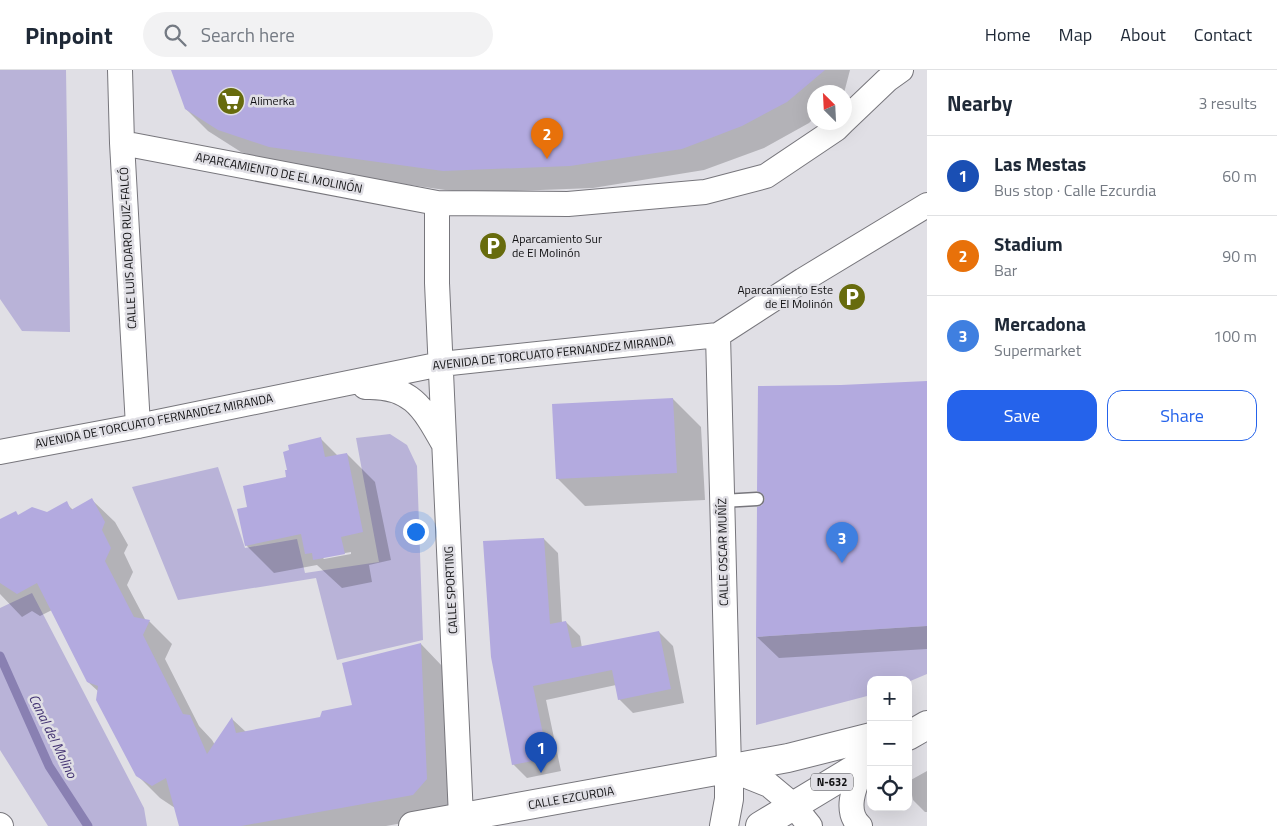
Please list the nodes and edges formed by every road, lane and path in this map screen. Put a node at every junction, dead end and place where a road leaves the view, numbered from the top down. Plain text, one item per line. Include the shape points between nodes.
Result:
1 (120, 70) edge
2 (902, 70) edge
3 (852, 114) edge
4 (833, 130) edge
5 (122, 144) junction
6 (437, 203) junction
7 (927, 205) edge
8 (718, 335) junction
9 (441, 364) junction
10 (319, 388) junction
11 (138, 426) junction
12 (444, 444) junction
13 (0, 452) edge
14 (757, 500) dead end
15 (722, 502) junction
16 (927, 724) edge
17 (912, 726) edge
18 (912, 733) edge
19 (867, 738) edge
20 (867, 762) edge
21 (867, 763) edge
22 (729, 769) junction
23 (793, 805) junction
24 (461, 817) junction
25 (413, 826) edge
26 (724, 826) edge
27 (760, 826) edge
28 (810, 826) edge
29 (860, 826) edge

1 - 5 street, CALLE LUIS ADARO RUIZ-FALCÓ
2 - 3 street, APARCAMIENTO DE EL MOLINÓN
4 - 6 street, APARCAMIENTO DE EL MOLINÓN via 766,176 705,192 568,204
5 - 6 street, APARCAMIENTO DE EL MOLINÓN
5 - 11 street, CALLE LUIS ADARO RUIZ-FALCÓ
6 - 9 street
7 - 8 street, AVENIDA DE TORCUATO FERNANDEZ MIRANDA
8 - 9 street, AVENIDA DE TORCUATO FERNANDEZ MIRANDA
8 - 15 street, CALLE OSCAR MUÑÍZ
9 - 10 street, AVENIDA DE TORCUATO FERNANDEZ MIRANDA
9 - 12 street, CALLE SPORTING
10 - 11 street, AVENIDA DE TORCUATO FERNANDEZ MIRANDA
10 - 12 street via 382,386 403,392 418,404
11 - 13 street, AVENIDA DE TORCUATO FERNANDEZ MIRANDA
12 - 24 street, CALLE SPORTING
14 - 15 lane
15 - 22 street, CALLE OSCAR MUÑÍZ
16 - 17 main road
16 - 18 main road
19 - 22 main road, CALLE EZCURDIA
20 - 23 main road, N-632
21 - 29 street via 850,799 855,822
22 - 23 street via 769,785
22 - 24 main road, CALLE EZCURDIA
22 - 26 main road
23 - 27 main road, N-632
23 - 28 street
24 - 25 main road, CALLE EZCURDIA

